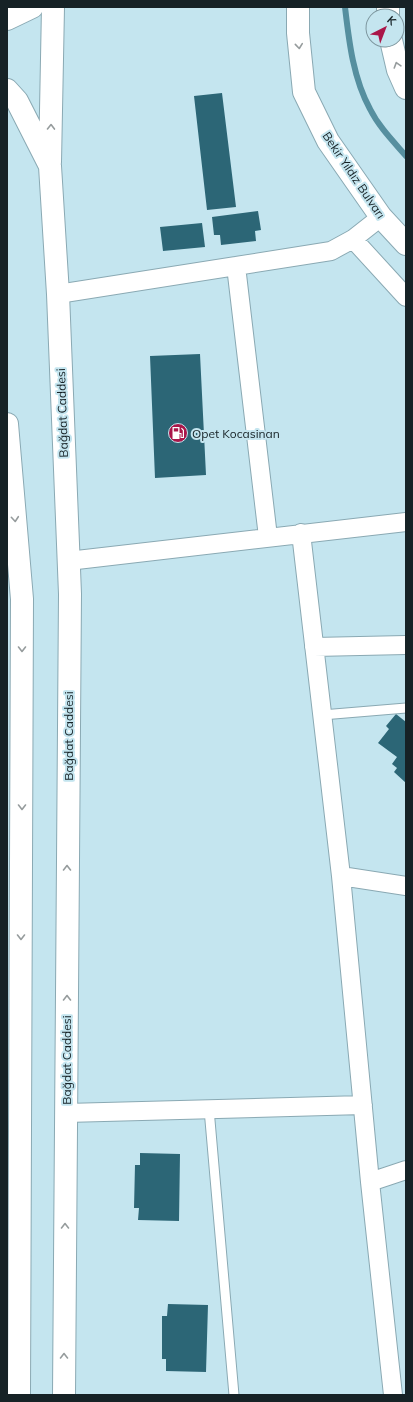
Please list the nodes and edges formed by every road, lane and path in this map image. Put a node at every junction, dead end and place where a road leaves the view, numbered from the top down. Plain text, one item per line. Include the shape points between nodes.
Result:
1 (32, 7) edge
2 (53, 7) edge
3 (298, 7) edge
4 (7, 19) edge
5 (393, 48) edge
6 (406, 88) edge
7 (7, 90) edge
8 (50, 166) junction
9 (381, 217) junction
10 (353, 239) junction
11 (406, 244) edge
12 (236, 266) junction
13 (58, 294) junction
14 (406, 297) edge
15 (7, 424) edge
16 (406, 522) edge
17 (301, 533) junction
18 (268, 537) junction
19 (68, 561) junction
20 (406, 645) edge
21 (314, 647) junction
22 (406, 708) edge
23 (322, 714) junction
24 (14, 776) edge
25 (341, 876) junction
26 (406, 886) edge
27 (363, 1105) junction
28 (209, 1109) junction
29 (66, 1113) junction
30 (406, 1170) edge
31 (370, 1182) junction
32 (18, 1395) edge
33 (64, 1395) edge
34 (234, 1395) edge
35 (393, 1395) edge

1 - 4 main road
8 -> 2 main road
3 -> 9 main road, Bekir Yıldız Bulvarı via 304,92 328,141
6 -> 5 main road
7 - 8 main road, Bağdat Caddesi via 17,101
8 - 13 main road, Bağdat Caddesi
9 - 10 street
9 - 11 main road, Bekir Yıldız Bulvarı
10 - 12 street via 332,251
10 - 14 street
12 - 13 street
12 - 18 street
13 - 19 main road, Bağdat Caddesi
15 -> 24 main road via 22,599
16 - 17 street
17 - 18 street
17 - 21 street
18 - 19 street
29 -> 19 main road, Bağdat Caddesi via 70,594
20 - 21 street
21 - 23 street
22 - 23 lane
23 - 25 street
24 -> 32 main road
25 - 26 street
25 - 27 street
27 - 28 street
27 - 31 street
28 - 29 street
28 - 34 lane
33 -> 29 main road, Bağdat Caddesi
30 - 31 street
31 - 35 street

